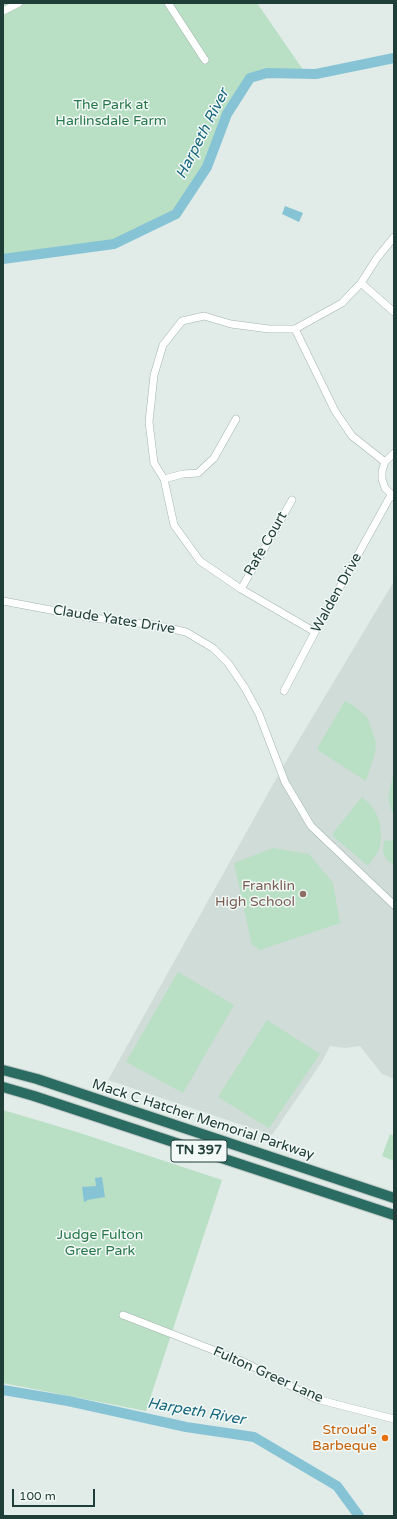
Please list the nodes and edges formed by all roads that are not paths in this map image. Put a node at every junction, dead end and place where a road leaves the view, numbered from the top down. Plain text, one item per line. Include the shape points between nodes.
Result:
1 (19, 3) edge
2 (168, 3) edge
3 (3, 11) edge
4 (205, 60) dead end
5 (394, 237) edge
6 (361, 284) junction
7 (394, 312) edge
8 (295, 330) junction
9 (236, 419) dead end
10 (394, 453) edge
11 (385, 462) junction
12 (164, 479) junction
13 (392, 496) edge
14 (292, 500) dead end
15 (241, 589) junction
16 (3, 601) edge
17 (315, 632) junction
18 (284, 691) dead end
19 (394, 905) edge
20 (3, 1070) edge
21 (3, 1087) edge
22 (394, 1198) edge
23 (394, 1215) edge
24 (123, 1315) dead end
25 (394, 1419) edge

1 - 3 street
2 - 4 street
5 - 6 street
6 - 7 street
6 - 8 street via 342,303
8 - 11 street via 335,411 352,436
8 - 12 street via 231,324 204,316 182,321 163,345 151,395 149,422 154,463
9 - 12 street via 214,458 198,473
10 - 11 street
11 - 13 street, Walden Drive via 382,479
12 - 15 street via 174,525 200,561
13 - 17 street, Walden Drive
14 - 15 street, Rafe Court
15 - 17 street
16 - 19 street, Claude Yates Drive via 93,618 155,625 186,632 213,648 228,663 245,688 259,714 285,782 310,826
17 - 18 street, Walden Drive
20 - 22 highway, Mack C Hatcher Memorial Parkway / TN 397
21 - 23 highway, TN 397
24 - 25 street, Fulton Greer Lane via 248,1363 316,1399

